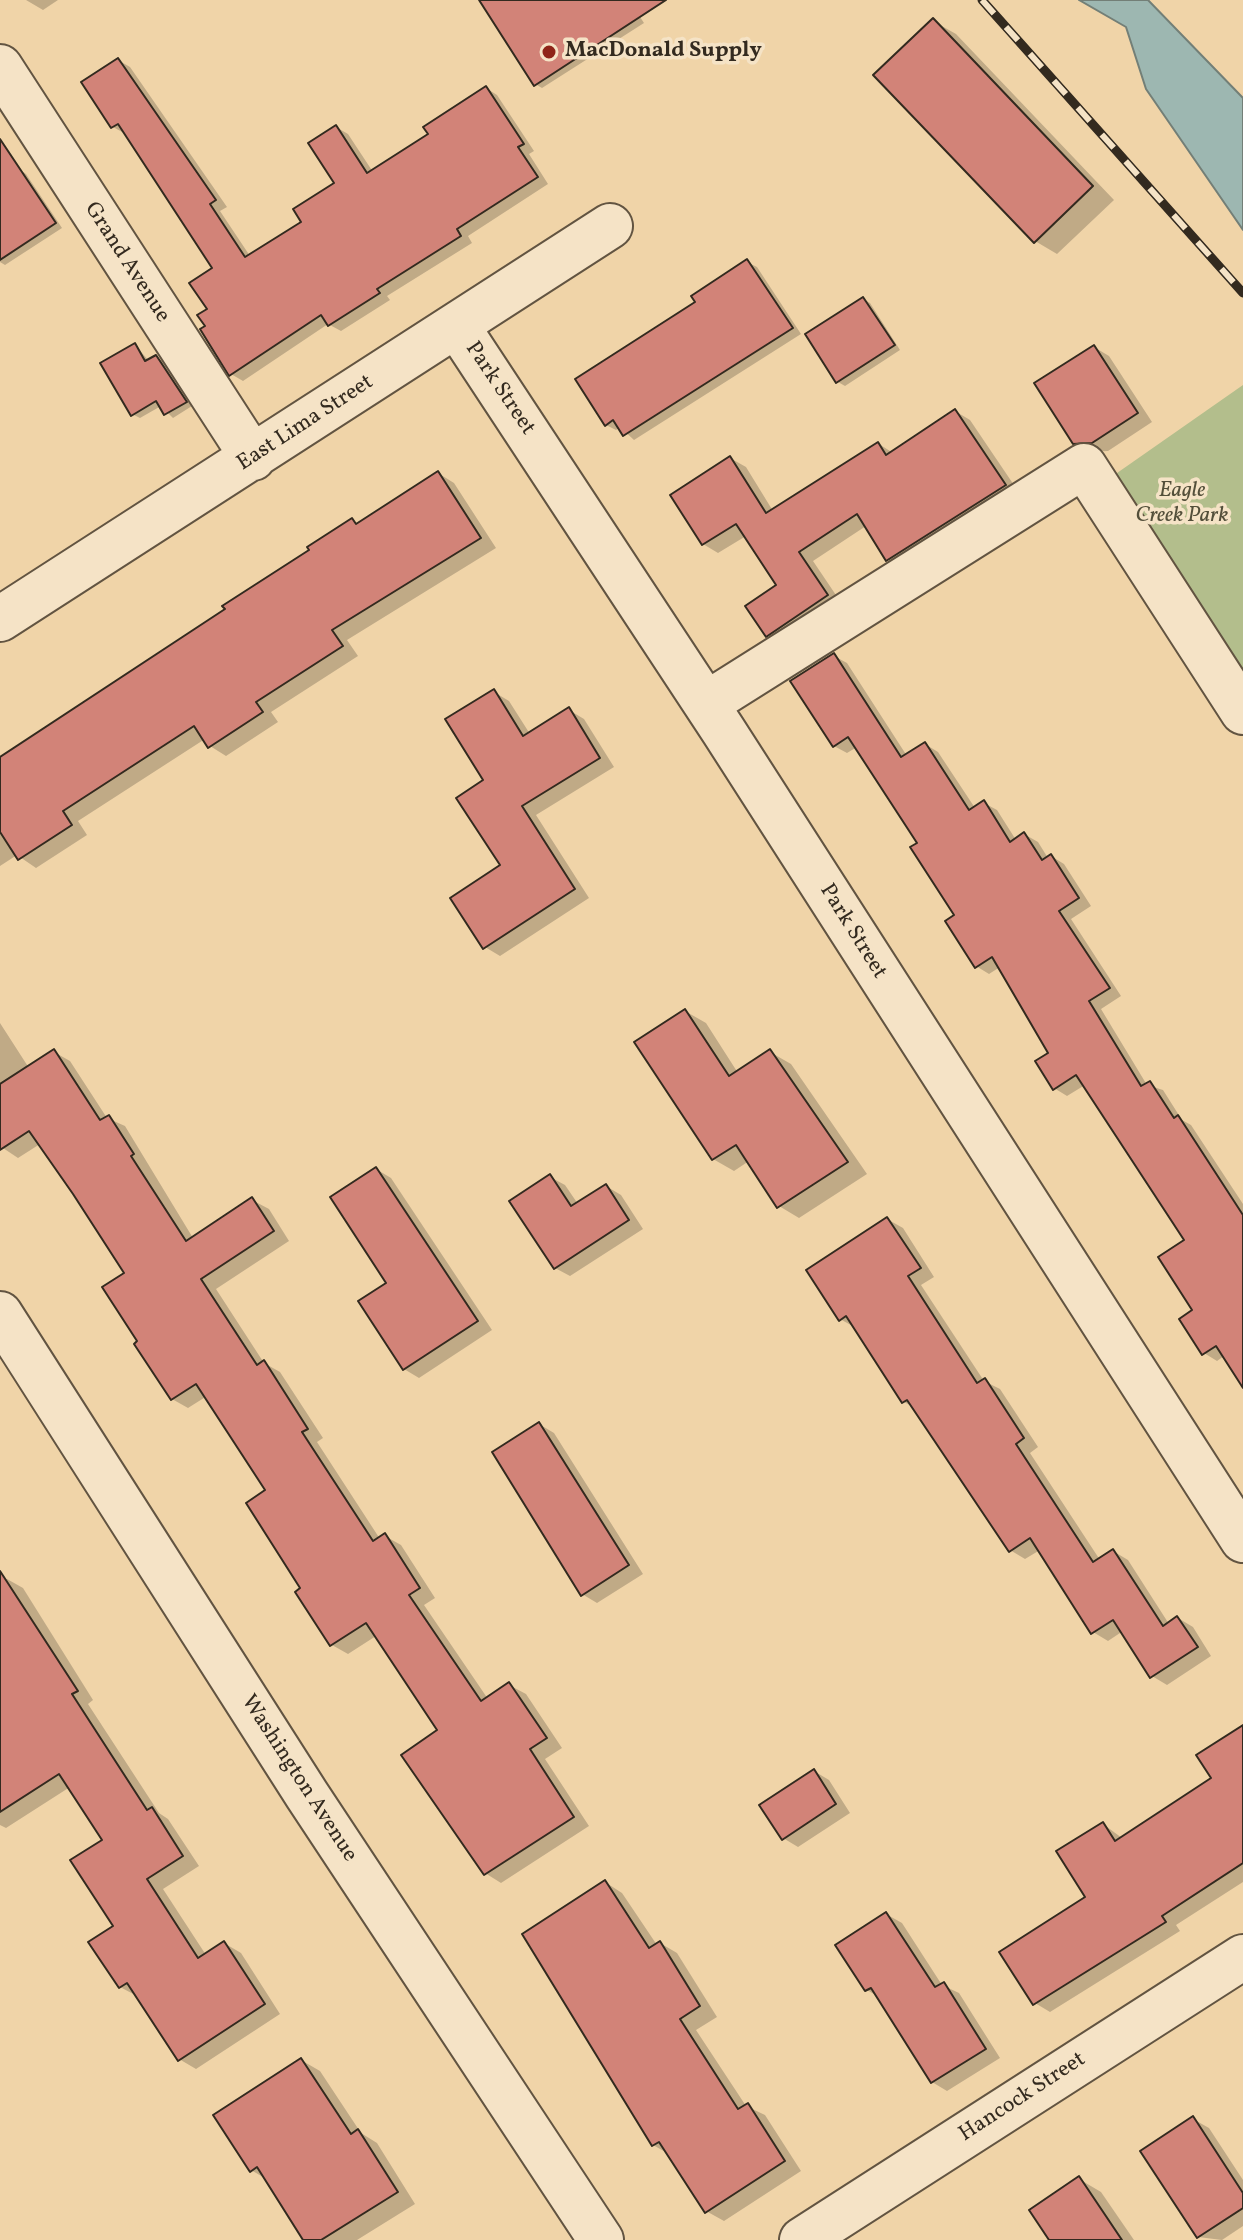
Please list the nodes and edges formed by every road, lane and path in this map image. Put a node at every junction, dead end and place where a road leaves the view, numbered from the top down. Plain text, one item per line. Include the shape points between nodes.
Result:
1 (0, 67) edge
2 (610, 226) dead end
3 (457, 326) junction
4 (253, 458) junction
5 (0, 619) edge
6 (706, 704) junction
7 (1243, 712) edge
8 (0, 1314) edge
9 (1243, 1540) edge
10 (1243, 1957) edge
11 (601, 2240) edge
12 (802, 2240) edge

1 - 4 street, Grand Avenue
2 - 3 street, East Lima Street
3 - 4 street, East Lima Street
3 - 6 street, Park Street
4 - 5 street, East Lima Street
6 - 7 street via 1084,466
6 - 9 street, Park Street
8 - 11 street, Washington Avenue via 307,1795
10 - 12 street, Hancock Street

